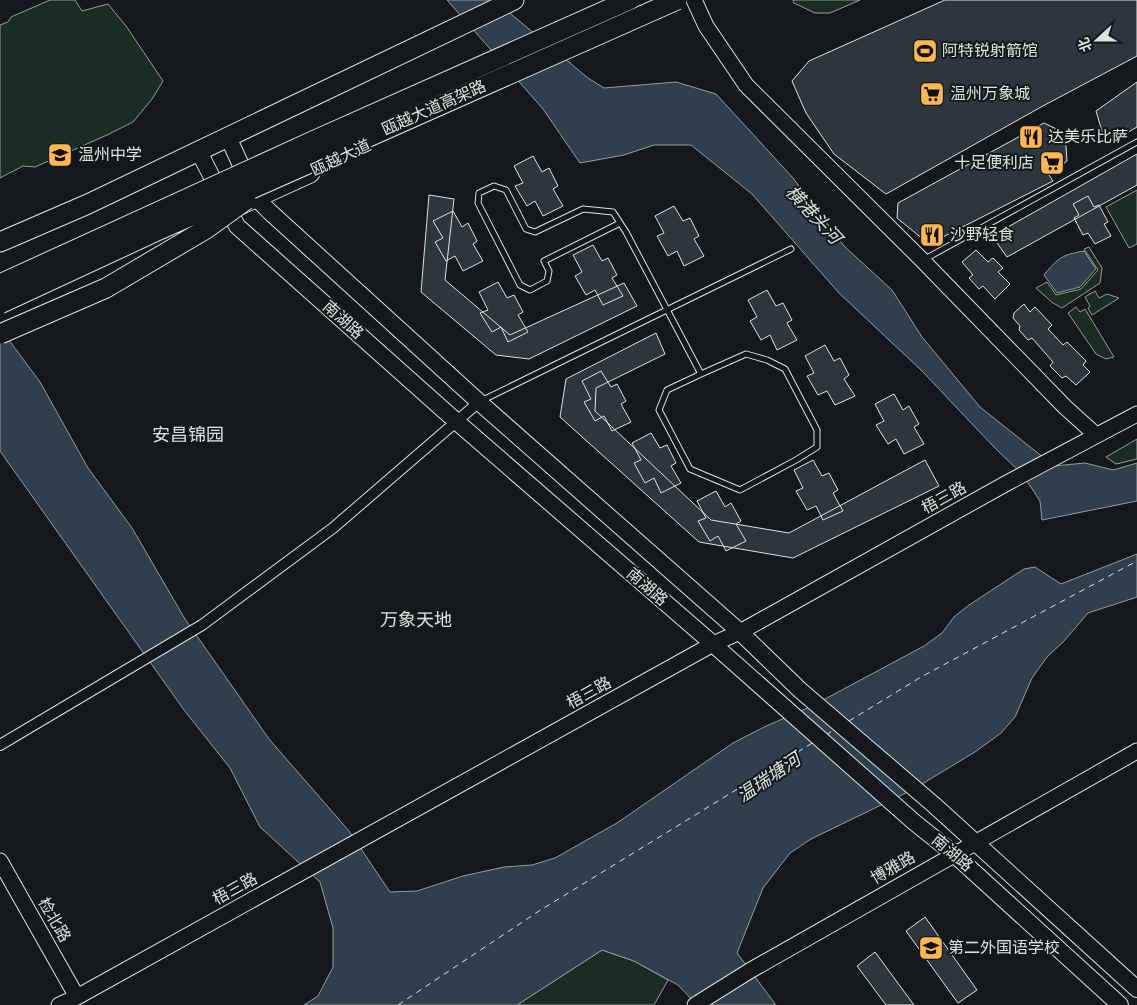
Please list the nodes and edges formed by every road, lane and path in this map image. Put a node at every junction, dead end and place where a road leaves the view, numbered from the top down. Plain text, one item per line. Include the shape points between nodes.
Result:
1 (514, 0) edge
2 (628, 0) edge
3 (677, 0) edge
4 (685, 0) edge
5 (694, 0) edge
6 (228, 137) junction
7 (1137, 142) edge
8 (198, 150) junction
9 (280, 176) junction
10 (256, 198) junction
11 (229, 210) junction
12 (620, 223) junction
13 (0, 242) edge
14 (791, 249) dead end
15 (922, 260) junction
16 (0, 284) edge
17 (668, 310) junction
18 (3, 314) edge
19 (0, 334) edge
20 (702, 374) junction
21 (479, 402) junction
22 (1137, 414) edge
23 (457, 422) junction
24 (1096, 435) junction
25 (740, 632) junction
26 (713, 644) junction
27 (0, 745) edge
28 (1137, 751) edge
29 (974, 843) junction
30 (954, 854) junction
31 (0, 861) edge
32 (1137, 989) edge
33 (77, 997) junction
34 (696, 1004) edge
35 (59, 1005) edge
36 (1120, 1005) edge

1 - 6 highway
2 - 16 highway, 瓯越大道高架路, bridge
3 - 9 highway, 瓯越大道高架路, bridge
4 - 10 highway, 瓯越大道, bridge
5 - 15 street via 706,26 746,85
6 - 8 highway
6 - 10 main road, 南湖路
7 - 15 lane
8 - 11 main road, 南湖路
8 - 13 highway via 88,204
9 - 18 highway, 瓯越大道高架路, bridge
9 - 19 highway, bridge via 206,229 106,288
10 - 11 highway, 瓯越大道
10 - 21 main road, 南湖路
11 - 18 highway, 瓯越大道 via 114,268
11 - 23 main road, 南湖路 via 237,226
12 - 12 lane via 613,212 583,209 535,232 526,229 506,190 494,186 479,193 478,203 520,285 530,290 547,281 549,272 544,261
12 - 17 lane
14 - 17 lane
15 - 24 street
17 - 20 lane
17 - 21 lane
20 - 20 lane via 667,390 659,410 690,469 740,490 817,447 817,430 785,369 746,354
21 - 23 street
21 - 25 main road, 南湖路
22 - 24 street, 梧三路
23 - 26 main road, 南湖路
23 - 27 street via 333,528 202,625
24 - 25 street, 梧三路
25 - 26 street, 梧三路
25 - 29 main road, 南湖路 via 800,690
26 - 30 main road, 南湖路
26 - 33 street, 梧三路
28 - 29 street, 博雅路
29 - 30 street, 博雅路
29 - 32 main road, 南湖路
30 - 34 street, 博雅路
30 - 36 main road, 南湖路
31 - 33 street, 检北路
33 - 35 street, 梧三路

